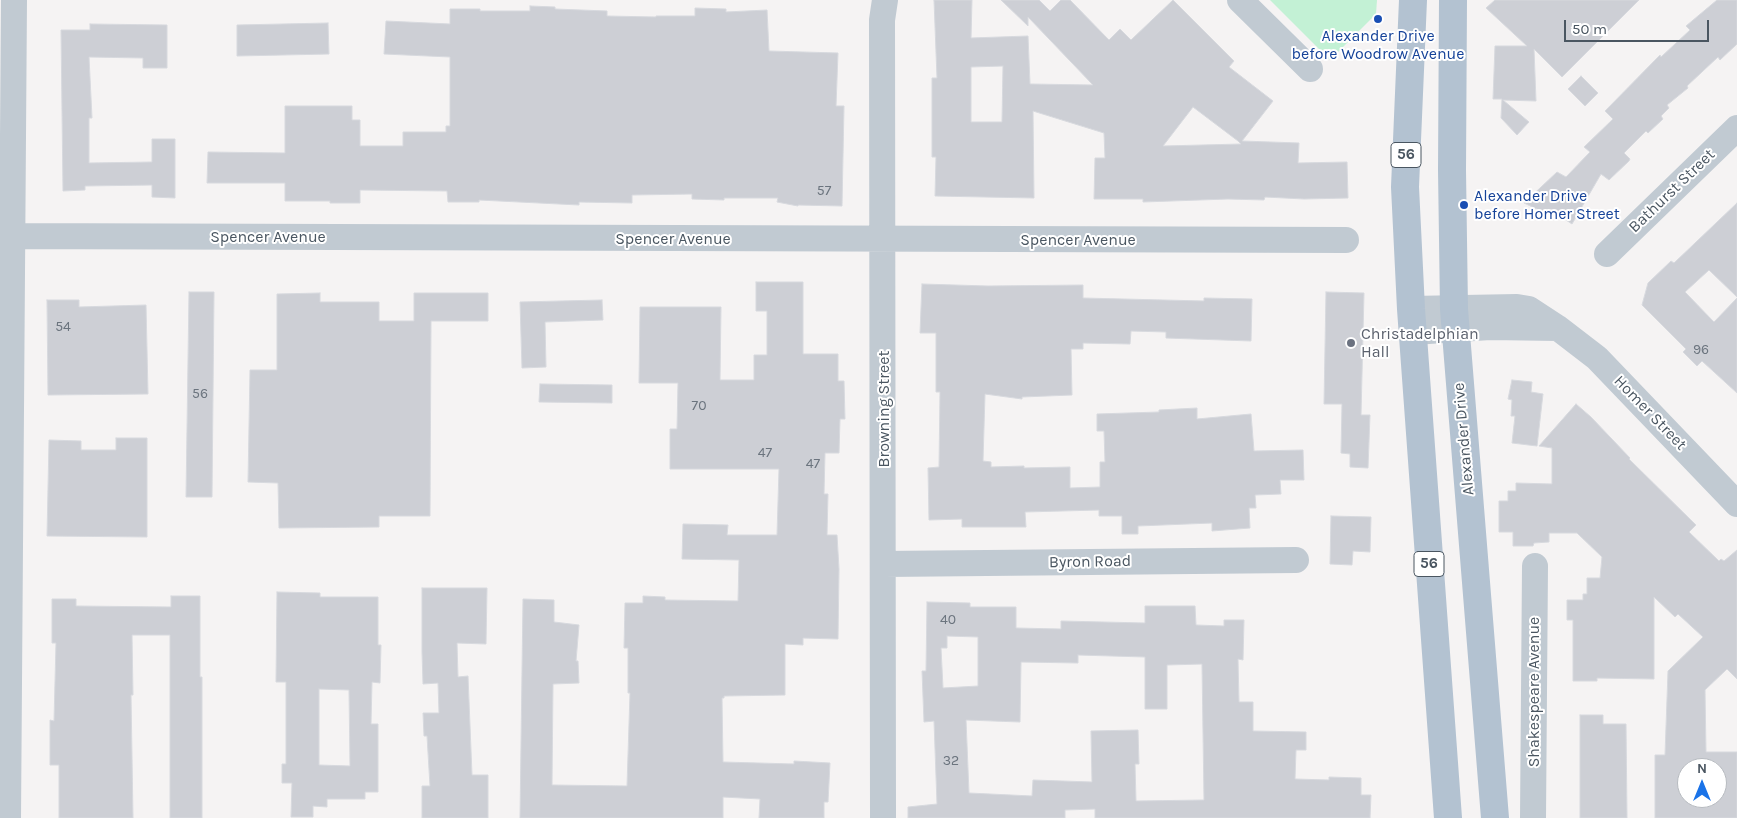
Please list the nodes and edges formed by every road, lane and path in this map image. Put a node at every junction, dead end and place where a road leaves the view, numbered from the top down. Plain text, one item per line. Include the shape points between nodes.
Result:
1 (14, 0) edge
2 (885, 0) edge
3 (1240, 0) edge
4 (1413, 0) edge
5 (1453, 0) edge
6 (1310, 69) dead end
7 (1737, 128) edge
8 (6, 236) edge
9 (884, 240) junction
10 (1346, 240) dead end
11 (1607, 254) dead end
12 (1454, 319) junction
13 (1412, 320) junction
14 (1737, 504) edge
15 (1296, 560) dead end
16 (884, 564) junction
17 (1535, 566) dead end
18 (8, 818) edge
19 (883, 818) edge
20 (1448, 818) edge
21 (1495, 818) edge
22 (1533, 818) edge

1 - 8 street
2 - 9 street, Browning Street via 882,20
3 - 6 street
4 - 13 main road, 56 via 1405,187
5 - 12 main road, Alexander Drive
7 - 11 street, Bathurst Street
8 - 9 street, Spencer Avenue
8 - 18 street
9 - 10 street, Spencer Avenue
9 - 16 street, Browning Street
12 - 13 street, Homer Street
12 - 14 street, Homer Street via 1517,307 1529,310 1558,328 1597,358
12 - 21 main road, Alexander Drive
13 - 20 main road, 56
15 - 16 street, Byron Road
16 - 19 street, Browning Street
17 - 22 street, Shakespeare Avenue

